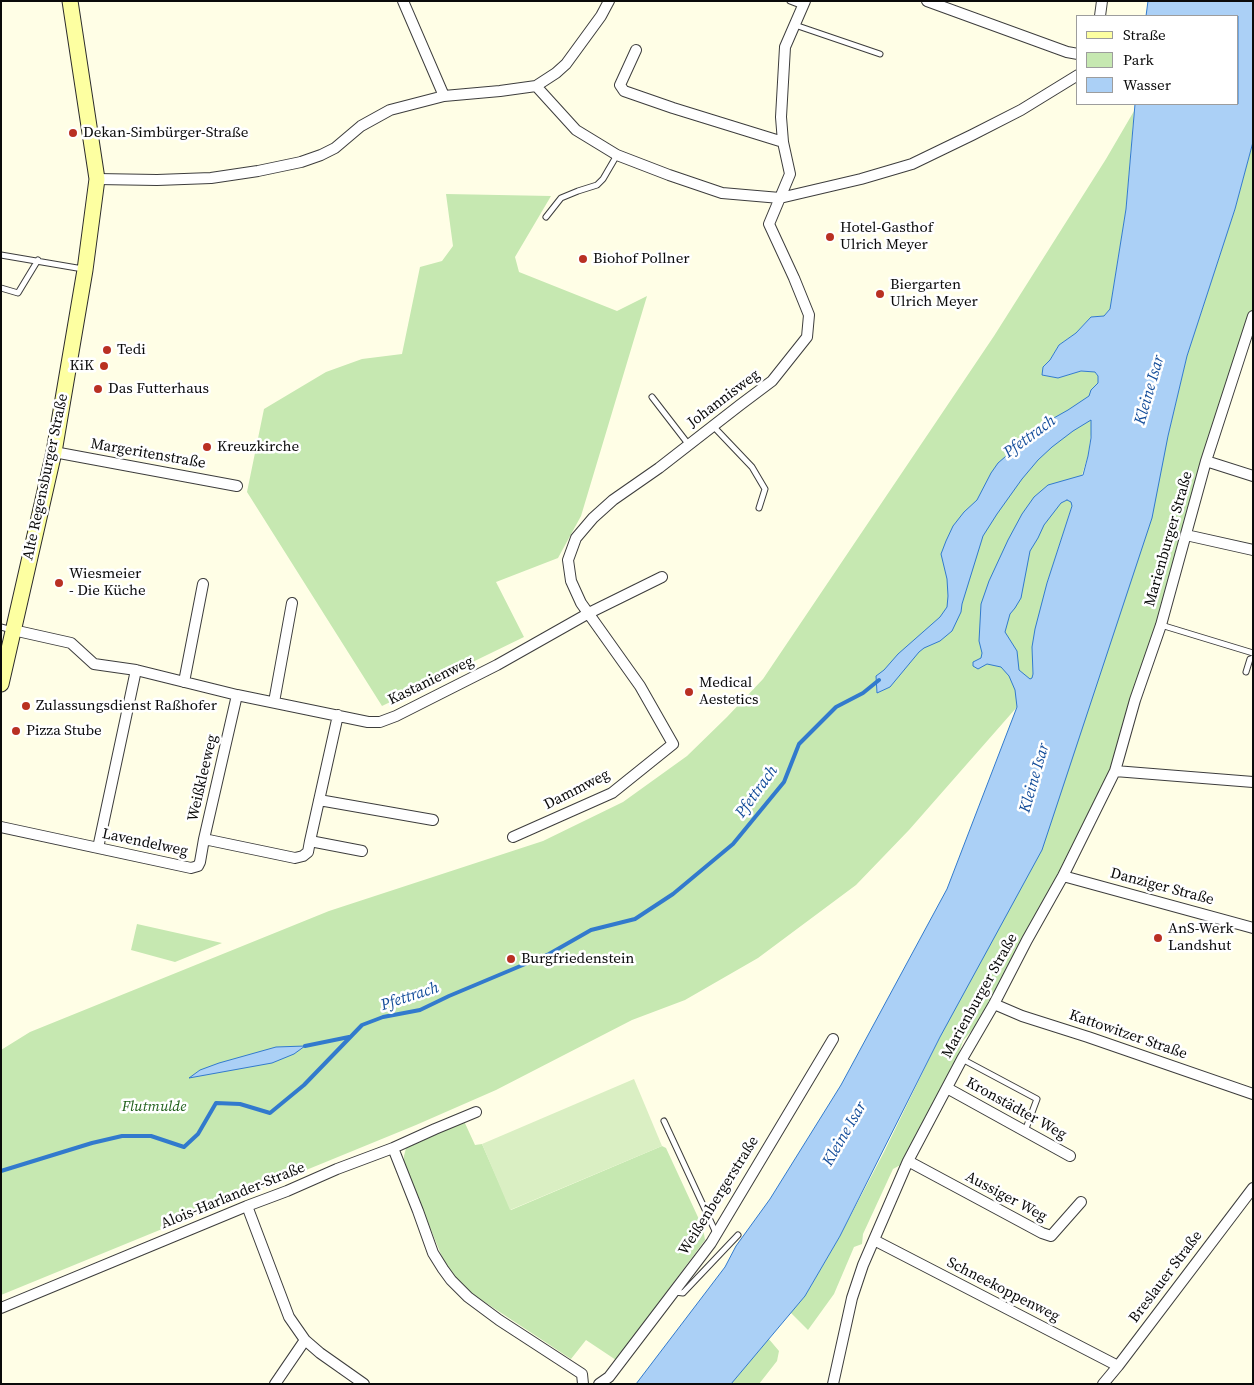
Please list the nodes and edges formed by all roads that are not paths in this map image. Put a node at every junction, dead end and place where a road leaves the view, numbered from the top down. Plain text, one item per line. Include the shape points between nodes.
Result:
1 (70, 1) edge
2 (403, 1) edge
3 (609, 1) edge
4 (790, 1) edge
5 (927, 1) edge
6 (1102, 1) edge
7 (804, 4) edge
8 (1100, 15) edge
9 (795, 25) junction
10 (636, 50) dead end
11 (880, 54) dead end
12 (1076, 54) edge
13 (1076, 76) edge
14 (536, 86) junction
15 (444, 96) junction
16 (783, 142) junction
17 (617, 155) junction
18 (97, 179) junction
19 (780, 198) junction
20 (546, 217) dead end
21 (1, 255) edge
22 (38, 260) junction
23 (86, 270) junction
24 (1, 288) edge
25 (1253, 316) edge
26 (652, 398) dead end
27 (713, 426) junction
28 (689, 445) junction
29 (54, 452) junction
30 (1206, 461) junction
31 (1253, 476) edge
32 (237, 486) dead end
33 (759, 508) dead end
34 (1186, 536) junction
35 (1253, 550) edge
36 (662, 577) dead end
37 (203, 584) dead end
38 (292, 603) dead end
39 (589, 613) junction
40 (1161, 625) junction
41 (7, 629) edge
42 (1253, 653) edge
43 (1253, 658) edge
44 (136, 670) junction
45 (1246, 672) dead end
46 (184, 682) junction
47 (1, 684) edge
48 (237, 695) junction
49 (274, 702) junction
50 (338, 715) junction
51 (673, 744) joint
52 (1115, 770) junction
53 (1253, 782) edge
54 (319, 800) junction
55 (433, 820) dead end
56 (1, 827) edge
57 (513, 837) dead end
58 (204, 838) junction
59 (310, 841) junction
60 (98, 848) junction
61 (362, 851) dead end
62 (1063, 876) junction
63 (1253, 928) edge
64 (994, 1004) junction
65 (833, 1039) dead end
66 (962, 1059) junction
67 (947, 1088) junction
68 (1253, 1094) edge
69 (476, 1112) dead end
70 (664, 1121) dead end
71 (1025, 1132) junction
72 (393, 1148) junction
73 (1070, 1156) dead end
74 (908, 1161) junction
75 (1253, 1188) edge
76 (1081, 1202) dead end
77 (247, 1206) junction
78 (716, 1233) junction
79 (738, 1235) dead end
80 (874, 1240) junction
81 (672, 1292) junction
82 (1, 1308) edge
83 (305, 1340) junction
84 (1118, 1366) junction
85 (275, 1384) edge
86 (364, 1384) edge
87 (583, 1384) edge
88 (599, 1384) edge
89 (832, 1384) edge
90 (1103, 1384) edge

1 - 18 street, Alte Regensburger Straße
2 - 15 street
3 - 14 street via 566,64
4 - 7 lane
5 - 12 street
6 - 8 street
7 - 9 street, Johannisweg
9 - 11 lane
9 - 16 street, Johannisweg via 785,47 780,118
10 - 16 street via 620,85 624,91
13 - 19 street via 1021,110 912,164
14 - 15 street
14 - 17 street via 576,130
15 - 18 street via 390,110 361,126 335,148 300,162 211,178
16 - 19 street, Johannisweg via 790,174
17 - 19 street via 722,193
17 - 20 lane via 597,185 561,198
18 - 23 street, Alte Regensburger Straße
19 - 27 street, Johannisweg via 769,224 809,314 807,337 772,382
21 - 22 lane
22 - 23 lane
22 - 24 lane via 18,293
23 - 29 street, Alte Regensburger Straße
25 - 30 street, Marienburger Straße
26 - 28 lane
27 - 28 street, Johannisweg
27 - 33 lane via 752,467 765,489
28 - 39 street, Johannisweg via 614,500 576,538 568,560 571,581
29 - 32 street, Margeritenstraße
29 - 41 street, Alte Regensburger Straße
30 - 31 street, Marienburger Straße
30 - 34 street, Marienburger Straße
34 - 35 street
34 - 40 street, Marienburger Straße
36 - 39 street
37 - 46 street
38 - 49 street
39 - 50 street, Kastanienweg via 497,665 396,716 380,722 368,722
39 - 51 street, Johannisweg via 640,686
40 - 42 lane, Marienburger Straße
40 - 52 street, Marienburger Straße
41 - 44 street, Kastanienweg via 71,642 94,664
41 - 47 street, Alte Regensburger Straße
43 - 45 lane
44 - 46 street, Kastanienweg
44 - 60 street
46 - 48 street, Kastanienweg
48 - 49 street, Kastanienweg
48 - 58 street, Weißkleeweg
49 - 50 street, Kastanienweg
50 - 54 street, Lavendelweg
51 - 57 street, Dammweg via 612,793
52 - 53 street
52 - 62 street, Marienburger Straße
54 - 55 street
54 - 59 street, Lavendelweg
56 - 60 street, Lavendelweg
58 - 59 street, Lavendelweg via 295,858 308,852
58 - 60 street, Lavendelweg via 200,862 192,868
59 - 61 street
62 - 63 street, Danziger Straße
62 - 64 street, Marienburger Straße
64 - 66 street, Marienburger Straße
64 - 68 street, Kattowitzer Straße
65 - 78 street, Weißenbergerstraße
66 - 67 street, Marienburger Straße
66 - 71 lane via 1037,1099
67 - 71 street, Kronstädter Weg
67 - 74 street, Marienburger Straße
69 - 72 street, Alois-Harlander-Straße
70 - 78 lane
71 - 73 street, Kronstädter Weg
72 - 77 street, Alois-Harlander-Straße
72 - 87 street via 434,1253 451,1280 499,1320 582,1374
74 - 76 street, Aussiger Weg via 1051,1236
74 - 80 street, Marienburger Straße
75 - 84 street, Breslauer Straße
77 - 82 street, Alois-Harlander-Straße
77 - 83 street via 289,1318
78 - 81 street, Weißenbergerstraße
79 - 81 lane via 683,1293
80 - 84 street, Schneekoppenweg
80 - 89 street, Marienburger Straße via 852,1298
81 - 88 street, Weißenbergerstraße via 609,1377
83 - 85 street
83 - 86 street
84 - 90 street, Breslauer Straße

